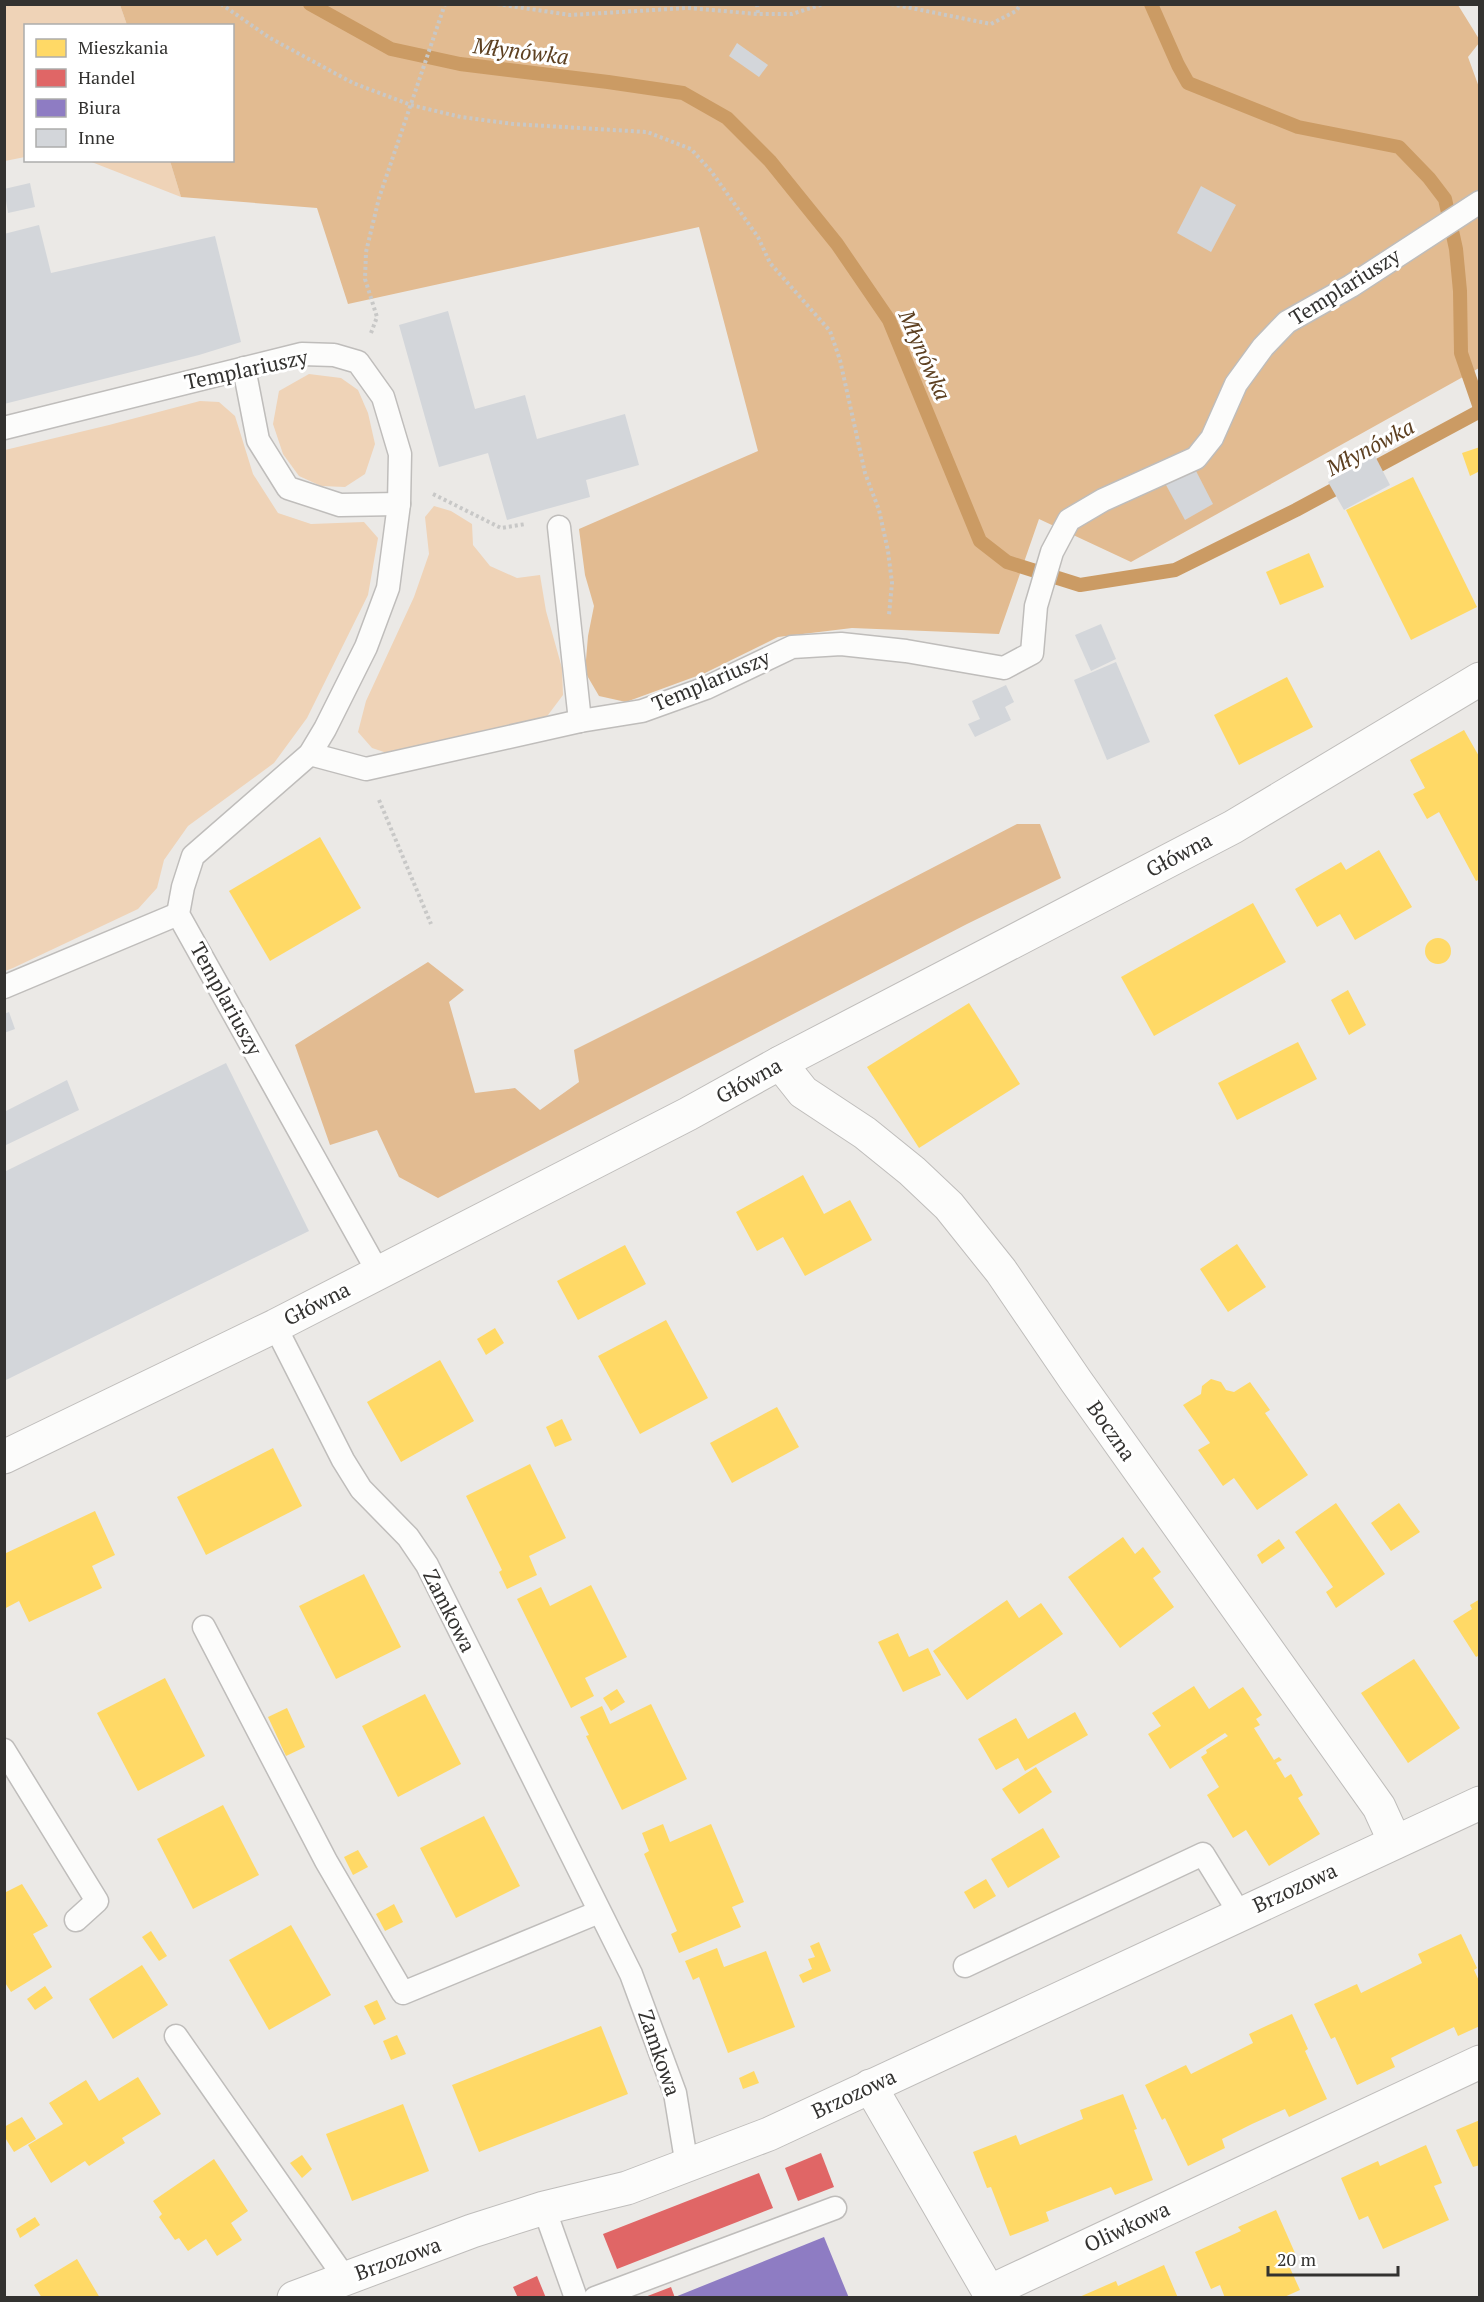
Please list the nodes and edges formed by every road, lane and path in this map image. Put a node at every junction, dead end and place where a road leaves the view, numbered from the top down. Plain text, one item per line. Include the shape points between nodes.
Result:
1 (221, 4) edge
2 (445, 4) edge
3 (497, 4) edge
4 (757, 4) edge
5 (824, 4) edge
6 (847, 4) edge
7 (868, 4) edge
8 (891, 4) edge
9 (1021, 4) edge
10 (758, 14) junction
11 (411, 105) junction
12 (1478, 202) edge
13 (358, 362) junction
14 (244, 369) junction
15 (4, 428) edge
16 (399, 477) junction
17 (399, 504) junction
18 (559, 527) joint
19 (885, 648) junction
20 (1479, 679) edge
21 (580, 721) junction
22 (309, 754) junction
23 (366, 769) junction
24 (178, 914) junction
25 (431, 924) dead end
26 (4, 987) edge
27 (780, 1063) junction
28 (378, 1272) junction
29 (275, 1326) junction
30 (4, 1457) edge
31 (204, 1627) dead end
32 (4, 1750) edge
33 (1479, 1803) edge
34 (1395, 1842) junction
35 (599, 1912) junction
36 (1240, 1914) junction
37 (76, 1920) dead end
38 (965, 1966) dead end
39 (176, 2036) dead end
40 (1479, 2062) edge
41 (870, 2086) junction
42 (687, 2166) junction
43 (544, 2208) junction
44 (835, 2208) dead end
45 (345, 2278) junction
46 (991, 2295) edge
47 (294, 2298) edge
48 (576, 2298) edge
49 (595, 2298) edge

1 - 11 path via 270,38 353,83
2 - 11 path
3 - 10 path via 570,15 687,8
4 - 10 path
5 - 10 path via 792,14
6 - 7 path
8 - 9 path via 991,24 1016,11
11 - 13 path via 379,198 366,252 365,279 378,317
11 - 19 path via 513,124 647,132 691,149 711,171 758,237 770,263 830,331 888,551 892,584
12 - 19 lane, Templariuszy via 1351,286 1287,322 1236,384 1212,438 1196,458 1103,500 1069,520 1052,552 1036,606 1032,653 1004,668
13 - 14 lane, Templariuszy via 334,355 302,354
13 - 16 lane via 383,397 400,454
14 - 15 lane, Templariuszy
14 - 17 lane via 258,440 288,488 340,505
16 - 17 lane
16 - 18 path via 501,528 528,524
17 - 22 lane via 388,588 366,647 326,729
18 - 21 lane
19 - 21 lane, Templariuszy via 841,644 792,647 706,688 652,708
20 - 27 street, Główna via 1233,827
21 - 23 lane, Templariuszy
22 - 23 lane, Templariuszy
22 - 24 lane via 193,856
23 - 25 path
24 - 26 lane
24 - 28 lane, Templariuszy
27 - 28 street, Główna
27 - 34 street, Boczna via 803,1092 865,1133 927,1185 1002,1271 1379,1807
28 - 29 street, Główna
29 - 30 street, Główna
29 - 35 lane, Zamkowa via 361,1489 408,1537 427,1565
31 - 35 lane via 326,1861 403,1993
32 - 37 lane via 97,1901
33 - 34 street, Brzozowa
34 - 36 street, Brzozowa
35 - 42 lane, Zamkowa via 631,1974 675,2093
36 - 38 lane via 1203,1854
36 - 41 street, Brzozowa
39 - 45 lane
40 - 46 street, Oliwkowa
41 - 42 street, Brzozowa via 769,2134
41 - 46 street, Oliwkowa
42 - 43 street, Brzozowa via 627,2187
43 - 45 street, Brzozowa
43 - 48 lane
44 - 49 lane
45 - 47 street, Brzozowa

